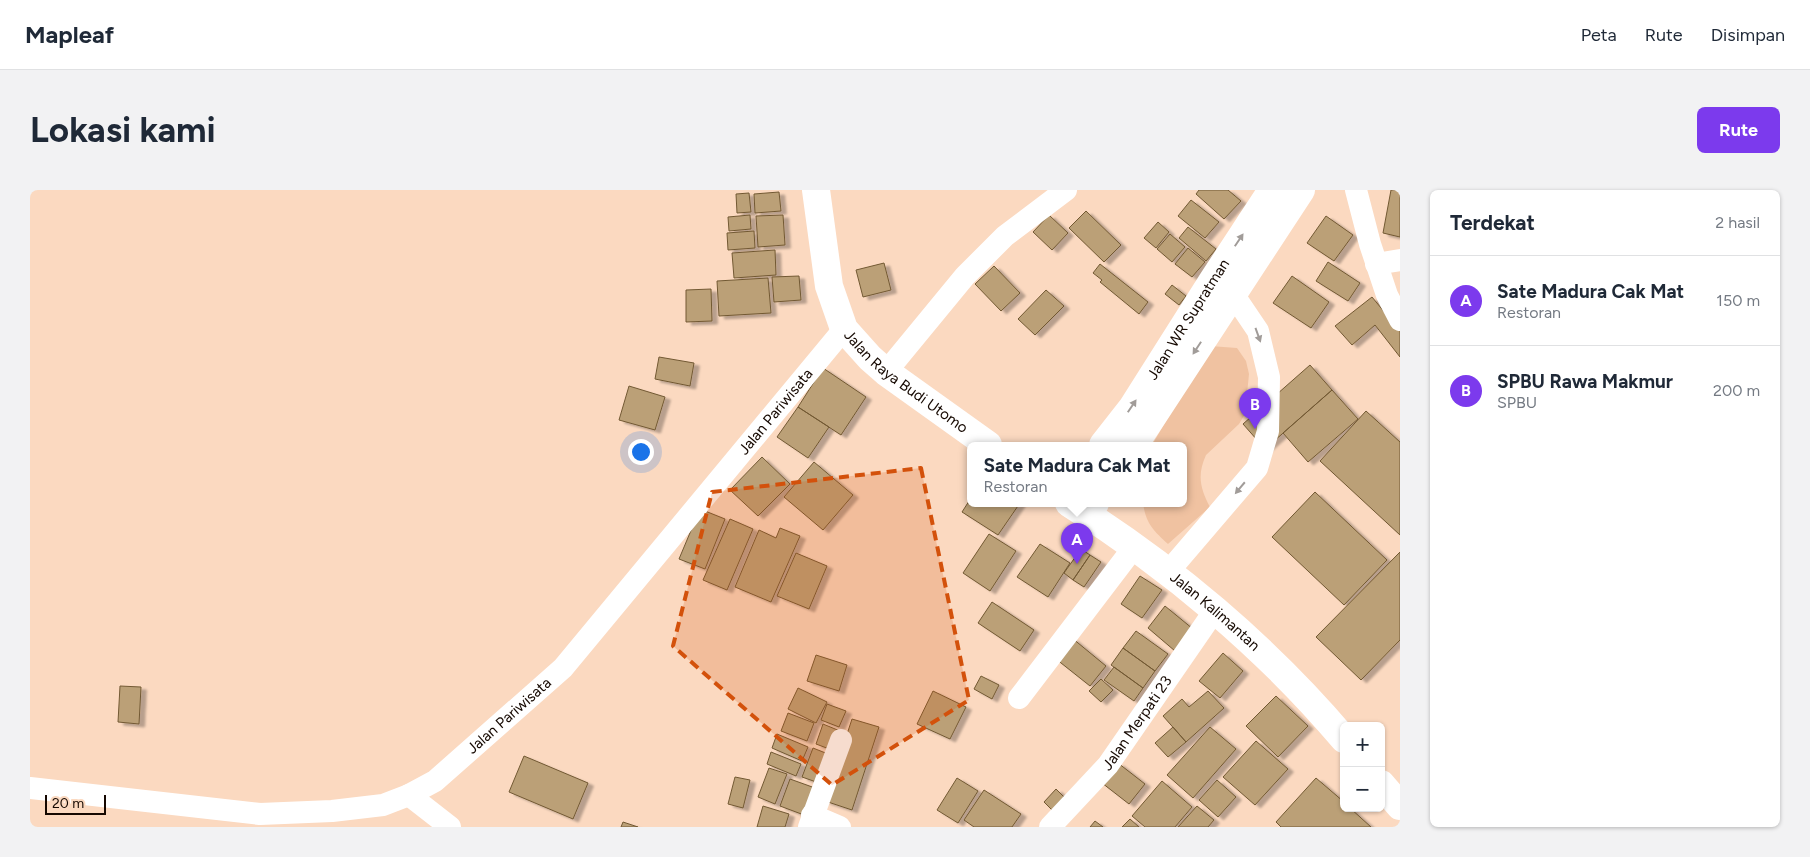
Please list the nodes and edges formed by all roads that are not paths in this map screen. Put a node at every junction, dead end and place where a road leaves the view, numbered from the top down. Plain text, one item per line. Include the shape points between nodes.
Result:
1 (816, 190) edge
2 (1066, 190) edge
3 (1272, 190) edge
4 (1301, 190) edge
5 (1356, 190) edge
6 (1400, 260) edge
7 (1376, 264) junction
8 (1233, 294) junction
9 (1400, 320) edge
10 (844, 329) junction
11 (886, 372) junction
12 (984, 442) edge
13 (1105, 442) edge
14 (1136, 442) edge
15 (1085, 507) edge
16 (1134, 547) junction
17 (1168, 572) junction
18 (1215, 610) junction
19 (1018, 698) dead end
20 (1340, 735) edge
21 (841, 740) dead end
22 (30, 788) edge
23 (1385, 789) edge
24 (409, 795) junction
25 (1400, 806) edge
26 (810, 821) edge
27 (450, 827) edge
28 (840, 827) edge
29 (1050, 827) edge

1 - 10 main road, Jalan Raya Budi Utomo via 829,286
2 - 11 street via 1005,236 964,276
13 -> 3 main road, Jalan WR Supratman via 1132,408
4 - 8 main road, Jalan WR Supratman
5 - 7 street
6 - 7 street
7 - 9 street
8 -> 14 main road, Jalan WR Supratman
8 -> 17 street via 1258,331 1269,376 1268,431 1257,468
10 - 11 main road, Jalan Raya Budi Utomo
10 - 24 street, Jalan Pariwisata via 563,668 435,781
11 - 12 main road, Jalan Raya Budi Utomo
15 - 16 main road, Jalan Kalimantan
16 - 17 main road, Jalan Kalimantan
16 - 19 street
17 - 18 main road, Jalan Kalimantan
18 - 20 main road, Jalan Kalimantan via 1290,679
18 - 29 street, Jalan Merpati 23 via 1108,765
21 - 26 street
22 - 24 street, Jalan Pariwisata via 260,814 383,805
23 - 25 main road
24 - 27 street
26 - 28 street

